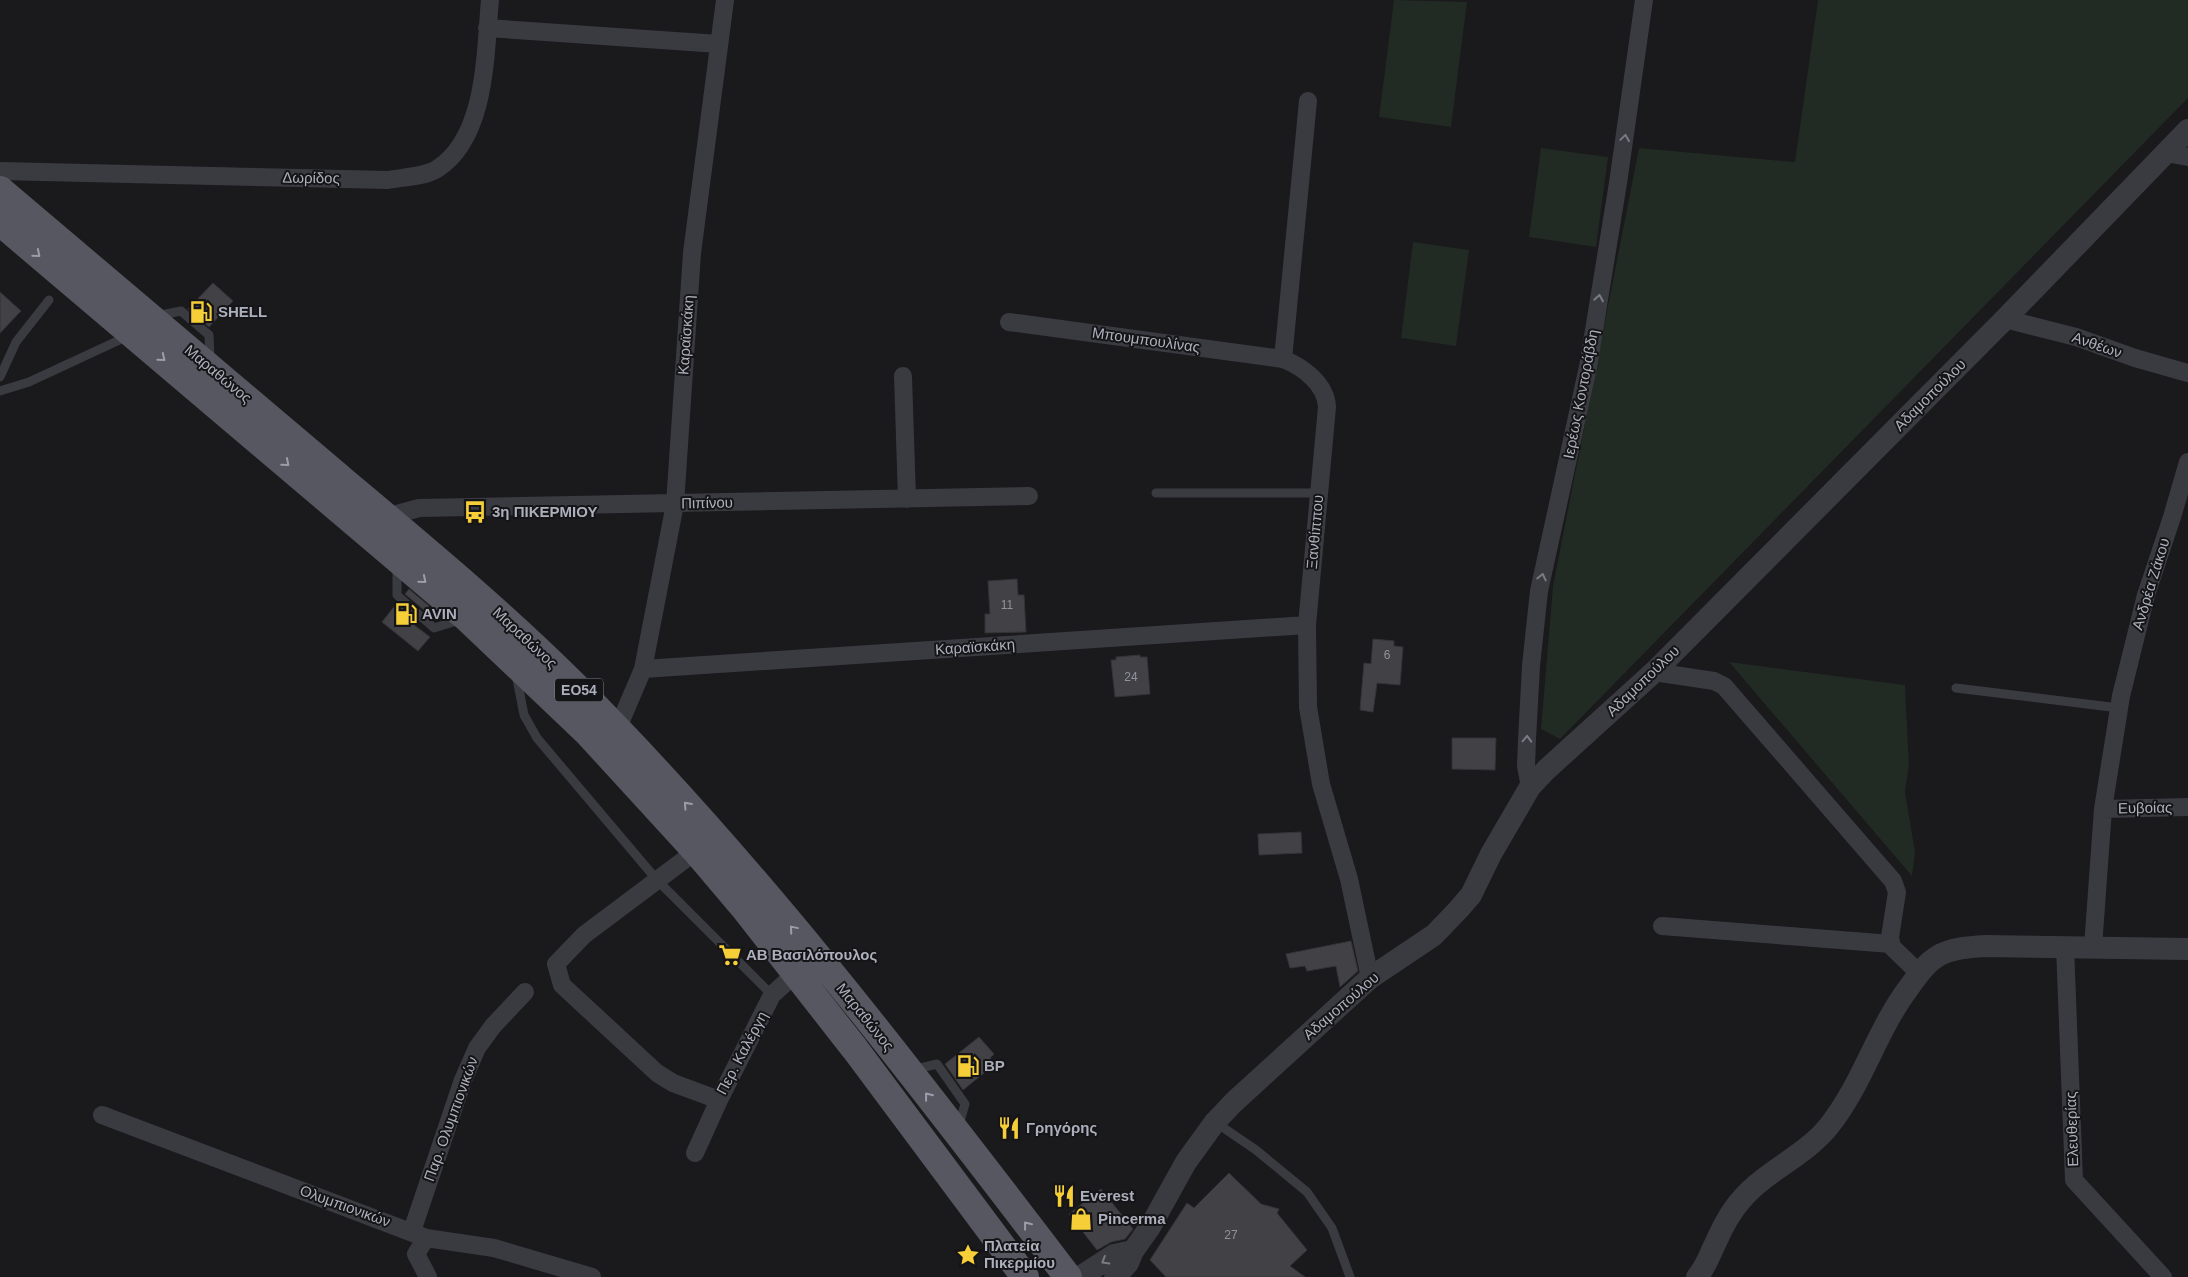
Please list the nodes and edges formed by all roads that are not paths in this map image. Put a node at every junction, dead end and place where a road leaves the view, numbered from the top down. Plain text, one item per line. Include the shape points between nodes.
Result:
1 (490, 0) edge
2 (725, 0) edge
3 (1644, 0) edge
4 (487, 28) junction
5 (719, 44) junction
6 (1308, 101) dead end
7 (2188, 130) edge
8 (2166, 153) junction
9 (2188, 157) edge
10 (0, 171) edge
11 (0, 190) edge
12 (0, 222) edge
13 (49, 300) dead end
14 (2005, 319) junction
15 (1008, 322) dead end
16 (141, 326) junction
17 (1283, 359) junction
18 (2188, 373) edge
19 (902, 376) dead end
20 (0, 378) edge
21 (0, 391) edge
22 (2188, 462) edge
23 (1156, 493) dead end
24 (1318, 493) junction
25 (1029, 496) dead end
26 (907, 499) junction
27 (675, 504) junction
28 (386, 517) junction
29 (2180, 518) edge
30 (1308, 625) junction
31 (514, 661) junction
32 (643, 669) junction
33 (1654, 672) junction
34 (1956, 688) dead end
35 (2119, 708) junction
36 (617, 730) junction
37 (1530, 787) junction
38 (2188, 807) edge
39 (2103, 809) junction
40 (696, 851) junction
41 (657, 880) junction
42 (1662, 926) dead end
43 (1891, 944) junction
44 (2065, 946) junction
45 (2093, 947) junction
46 (2188, 949) edge
47 (796, 973) junction
48 (1920, 973) junction
49 (1370, 978) junction
50 (525, 992) dead end
51 (772, 995) junction
52 (719, 1100) junction
53 (102, 1115) dead end
54 (1215, 1122) junction
55 (695, 1153) dead end
56 (419, 1234) junction
57 (1132, 1251) junction
58 (428, 1277) edge
59 (592, 1277) edge
60 (1025, 1277) edge
61 (1068, 1277) edge
62 (1080, 1277) edge
63 (1115, 1277) edge
64 (1350, 1277) edge
65 (1697, 1277) edge
66 (2163, 1277) edge

1 - 4 street, Δωρίδος
2 - 5 street, Καραϊσκάκη
37 -> 3 street, Ιερέως Κοντοράβδη via 1526,766 1527,740 1539,591 1588,367
4 - 5 street
4 - 10 street, Δωρίδος via 480,93 467,136 436,169 388,180
5 - 27 street, Καραϊσκάκη via 692,254
6 - 17 street
7 - 8 street, Αδαμοπούλου
8 - 9 street
8 - 14 street, Αδαμοπούλου
11 - 16 main road, Μαραθώνος / ΕΟ54
12 -> 16 main road, Μαραθώνος / ΕΟ54
13 - 20 lane via 16,342
14 - 18 street, Ανθέων via 2076,337
14 - 33 street, Αδαμοπούλου
15 - 17 street, Μπουμπουλίνας
16 - 21 lane via 28,382
16 - 28 main road, Μαραθώνος / ΕΟ54 via 210,368
16 -> 31 main road, Μαραθώνος / ΕΟ54
17 - 24 street, Ξανθίππου via 1319,384 1326,399
19 - 26 street
22 - 29 street, Ανδρέα Ζάκου
23 - 24 lane
24 - 30 street, Ξανθίππου
25 - 26 street, Πιπίνου
26 - 27 street, Πιπίνου
27 - 28 street, Πιπίνου via 419,508
27 - 32 street, Καραϊσκάκη
28 - 36 main road, Μαραθώνος / ΕΟ54 via 530,643
29 - 35 street, Ανδρέα Ζάκου via 2146,595
30 - 32 street, Καραϊσκάκη
30 - 49 street, Ξανθίππου via 1307,690 1311,735 1329,814 1349,879
31 - 40 main road, Μαραθώνος / ΕΟ54 via 587,732
31 - 41 lane via 522,709 533,733
32 - 36 street, Καραϊσκάκη
33 - 37 street, Αδαμοπούλου
33 - 43 street via 1724,686 1894,880 1897,892
34 - 35 lane
35 - 39 street, Ανδρέα Ζάκου
61 -> 36 main road, Μαραθώνος / ΕΟ54 via 878,1032 726,848
37 - 49 street, Αδαμοπούλου via 1470,895 1458,910 1434,935
38 - 39 street, Ευβοίας
39 - 45 street, Ανδρέα Ζάκου
40 - 41 street
40 - 47 main road, Μαραθώνος / ΕΟ54
41 - 51 lane
41 - 52 street, Περ. Καλέργη via 584,935 556,964 562,985 657,1073 673,1083
42 - 43 street
43 - 48 street
44 - 45 street
44 - 48 street via 1986,946 1954,950 1936,957
44 - 66 street, Ελευθερίας via 2074,1180
45 - 46 street
47 - 51 street, Περ. Καλέργη
47 - 60 main road, Μαραθώνος / ΕΟ54
48 - 65 street via 1896,1004 1852,1090 1828,1127 1800,1154 1743,1198
49 - 54 street, Αδαμοπούλου
50 - 56 street, Παρ. Ολυμπιονικών via 477,1048 463,1080
51 - 52 street, Περ. Καλέργη
52 - 55 street
53 - 56 street, Ολυμπιονικών
54 - 57 street, Αδαμοπούλου via 1186,1162 1150,1227
54 - 64 lane via 1256,1150 1307,1192 1332,1228
56 - 58 street, Παρ. Ολυμπιονικών via 416,1254
56 - 59 street, Ολυμπιονικών via 494,1248
57 -> 62 street via 1114,1256
57 - 63 street, Αδαμοπούλου via 1128,1262

